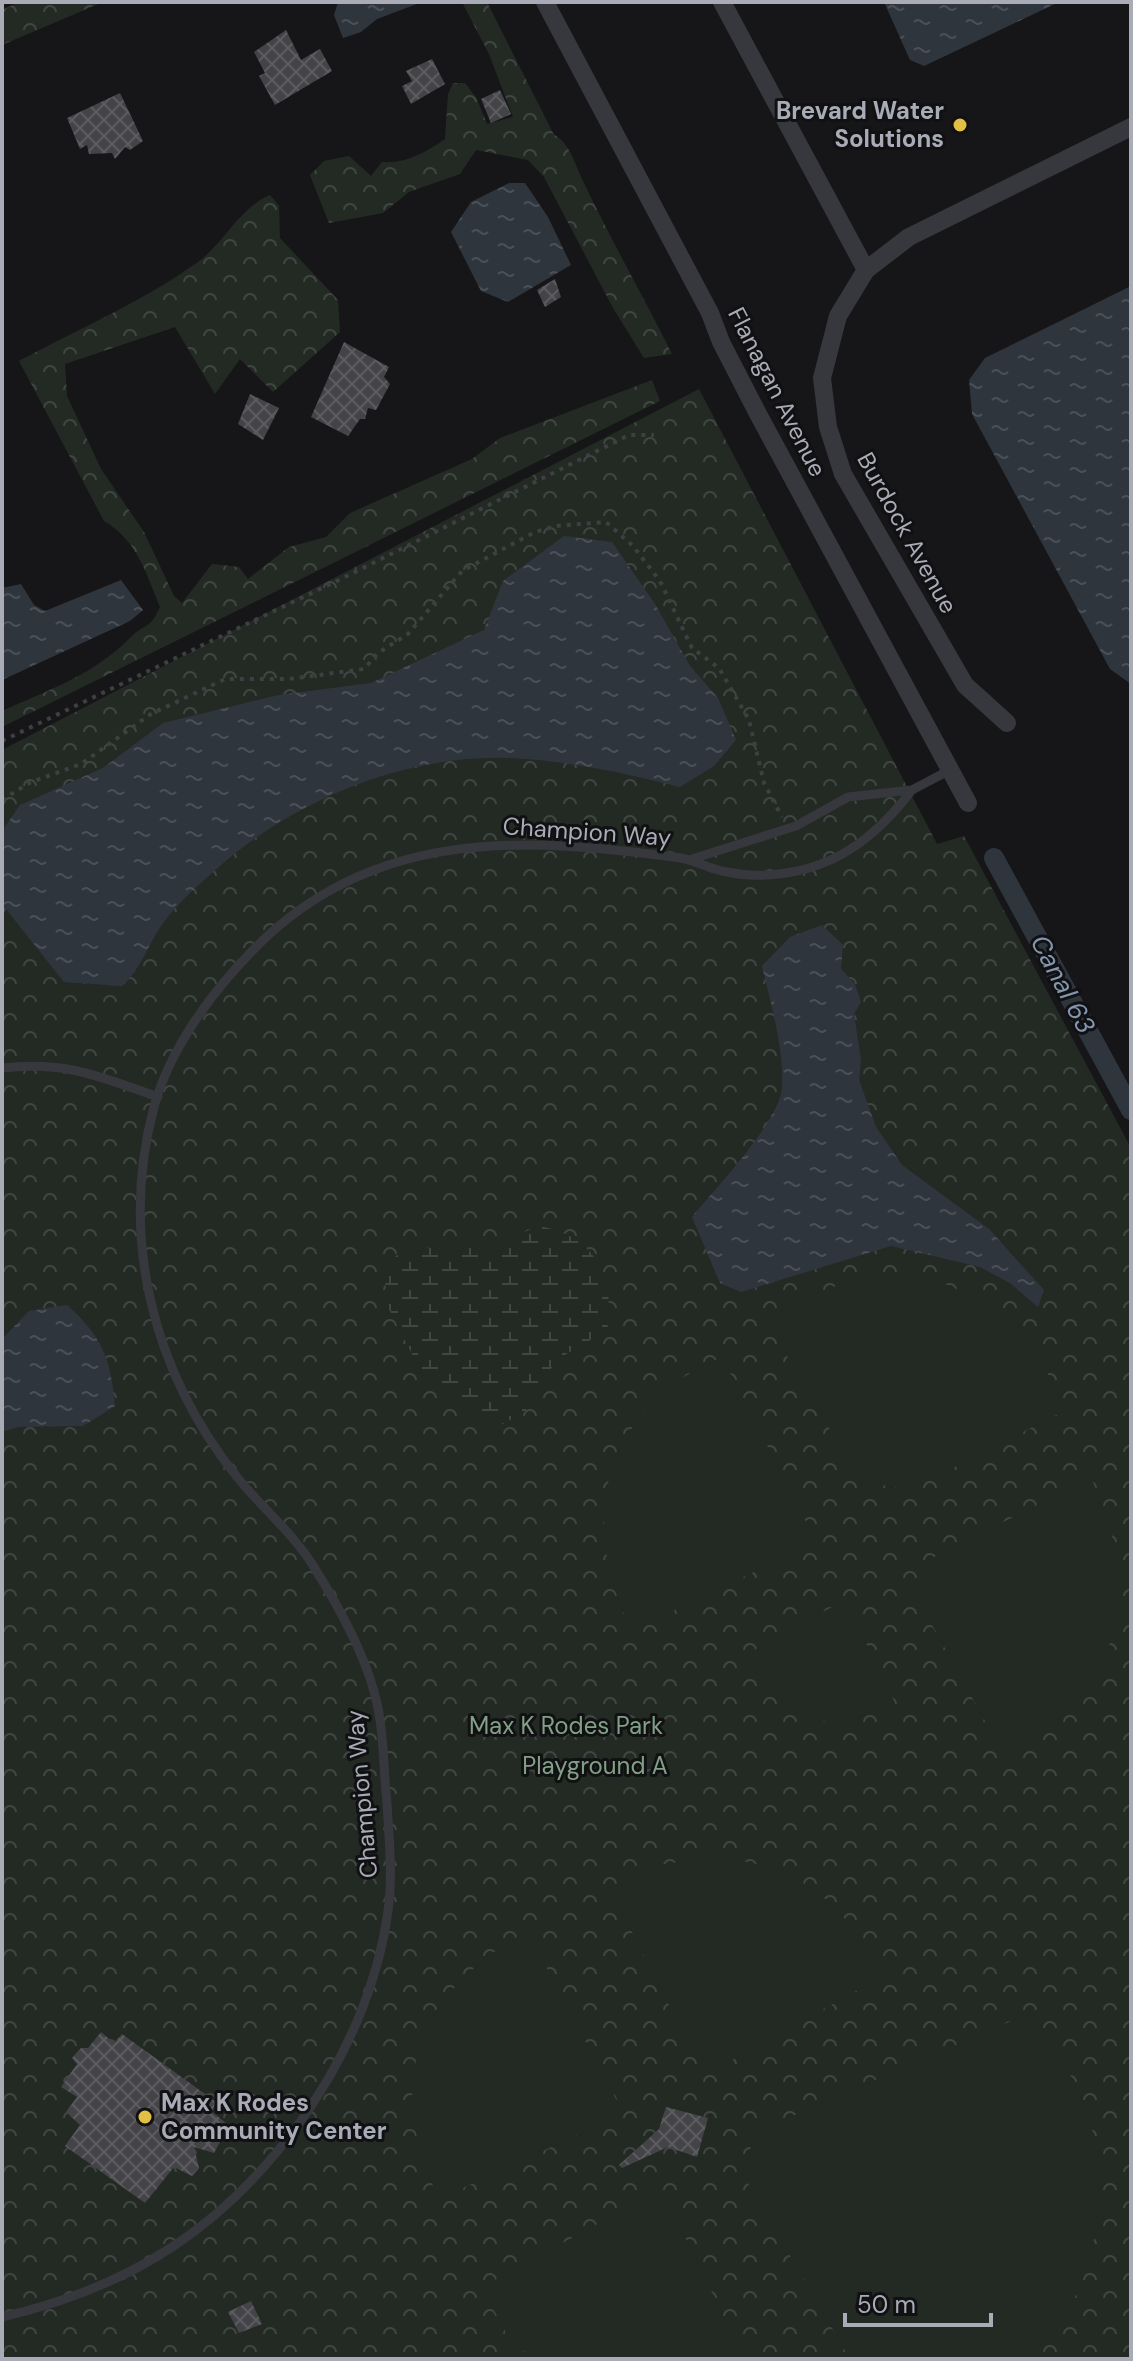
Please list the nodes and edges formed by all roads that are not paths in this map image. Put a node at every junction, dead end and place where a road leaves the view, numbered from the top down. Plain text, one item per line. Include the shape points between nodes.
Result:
1 (545, 2) edge
2 (722, 2) edge
3 (1131, 127) edge
4 (866, 270) junction
5 (1007, 723) dead end
6 (950, 770) junction
7 (912, 790) junction
8 (968, 803) dead end
9 (690, 859) junction
10 (2, 1068) edge
11 (158, 1097) junction
12 (2, 2317) edge

1 - 6 street, Flanagan Avenue
2 - 4 street
3 - 4 street, Burdock Avenue via 909,237
4 - 5 street, Burdock Avenue via 838,316 822,378 828,427 843,474 965,685
6 - 7 lane, Champion Way
6 - 8 street, Flanagan Avenue
7 - 9 lane, Champion Way via 848,797 788,829
7 - 9 lane, Champion Way via 885,825 820,865 761,875 723,872
9 - 11 lane, Champion Way via 507,843 433,851 379,868 322,894 271,932 230,973 190,1030
10 - 11 lane via 49,1065 109,1077
11 - 12 lane, Champion Way via 145,1151 141,1244 156,1332 188,1407 237,1477 310,1561 359,1656 380,1715 391,1858 388,1910 370,1990 326,2087 234,2202 165,2253 110,2282 56,2305

